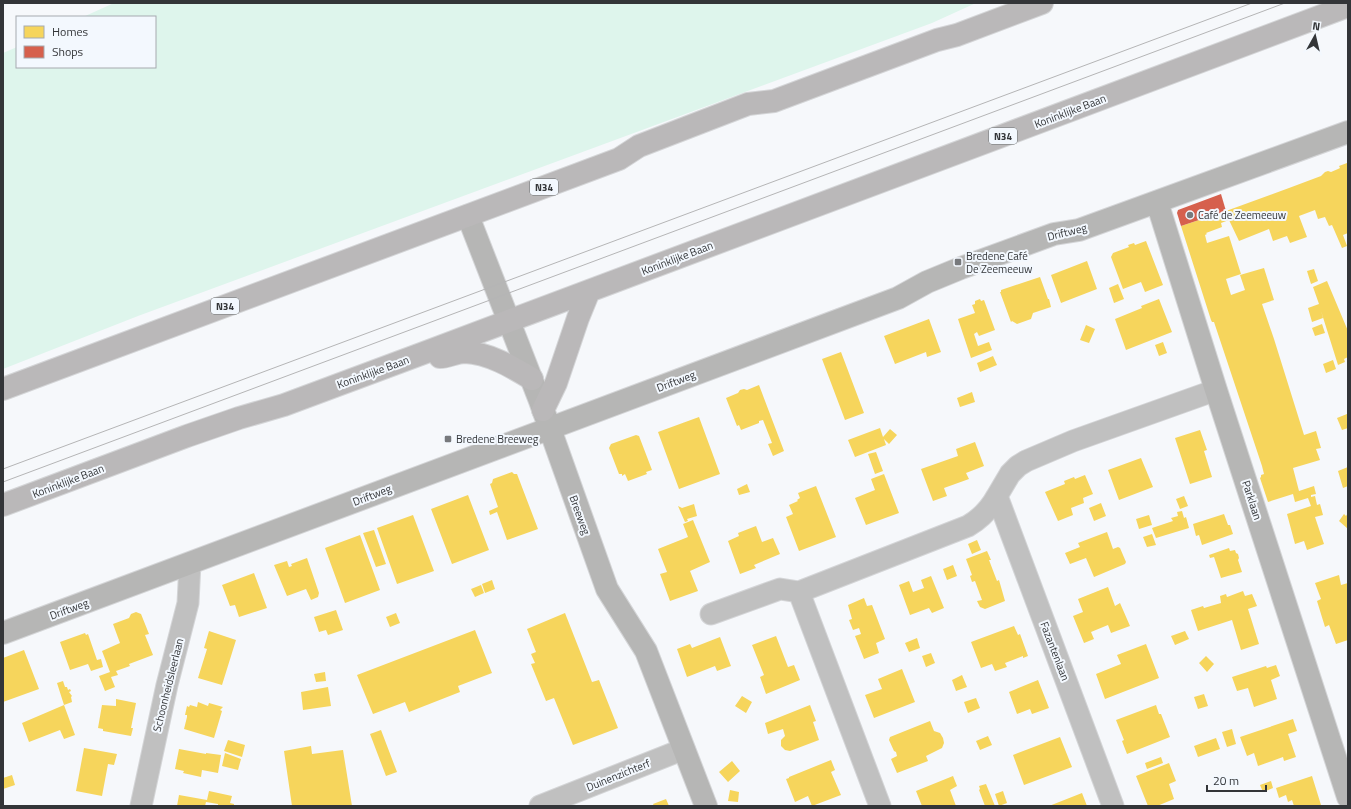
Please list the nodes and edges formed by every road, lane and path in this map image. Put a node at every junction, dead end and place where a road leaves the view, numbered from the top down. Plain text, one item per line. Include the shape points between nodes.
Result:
1 (1042, 3) edge
2 (1348, 6) edge
3 (1348, 132) edge
4 (1158, 202) junction
5 (468, 216) junction
6 (589, 291) junction
7 (509, 321) junction
8 (421, 354) junction
9 (532, 379) junction
10 (3, 389) edge
11 (1216, 390) junction
12 (546, 419) junction
13 (997, 496) junction
14 (3, 505) edge
15 (190, 563) junction
16 (799, 592) junction
17 (711, 614) dead end
18 (3, 633) edge
19 (684, 749) junction
20 (1348, 797) edge
21 (549, 804) edge
22 (141, 806) edge
23 (706, 806) edge
24 (880, 806) edge
25 (1113, 806) edge

1 - 5 main road, N34 via 774,101 748,104 639,146 619,159
2 - 6 main road, Koninklijke Baan / N34
3 - 4 street, Driftweg
4 - 11 street, Parklaan
4 - 12 street, Driftweg via 1079,230 1054,234 927,282 898,298
5 - 7 street, Breeweg
5 - 10 main road, N34
6 - 7 main road, Koninklijke Baan / N34
6 - 12 main road
7 - 8 main road, Koninklijke Baan / N34
7 - 9 street, Breeweg
8 - 9 main road via 442,357 457,352 477,354 510,366
8 - 14 main road, Koninklijke Baan / N34 via 284,405 187,436
9 - 12 street, Breeweg
11 - 13 street via 1026,461 1010,474
11 - 20 street, Parklaan
12 - 15 street, Driftweg
12 - 19 street, Breeweg via 607,589 646,651
13 - 16 street via 977,521 968,526
13 - 25 street, Fazantenlaan
15 - 18 street, Driftweg
15 - 22 street, Schoonheidsleerlaan via 188,603
16 - 17 street via 780,589
16 - 24 street
19 - 21 street, Duinenzichterf
19 - 23 street, Breeweg

